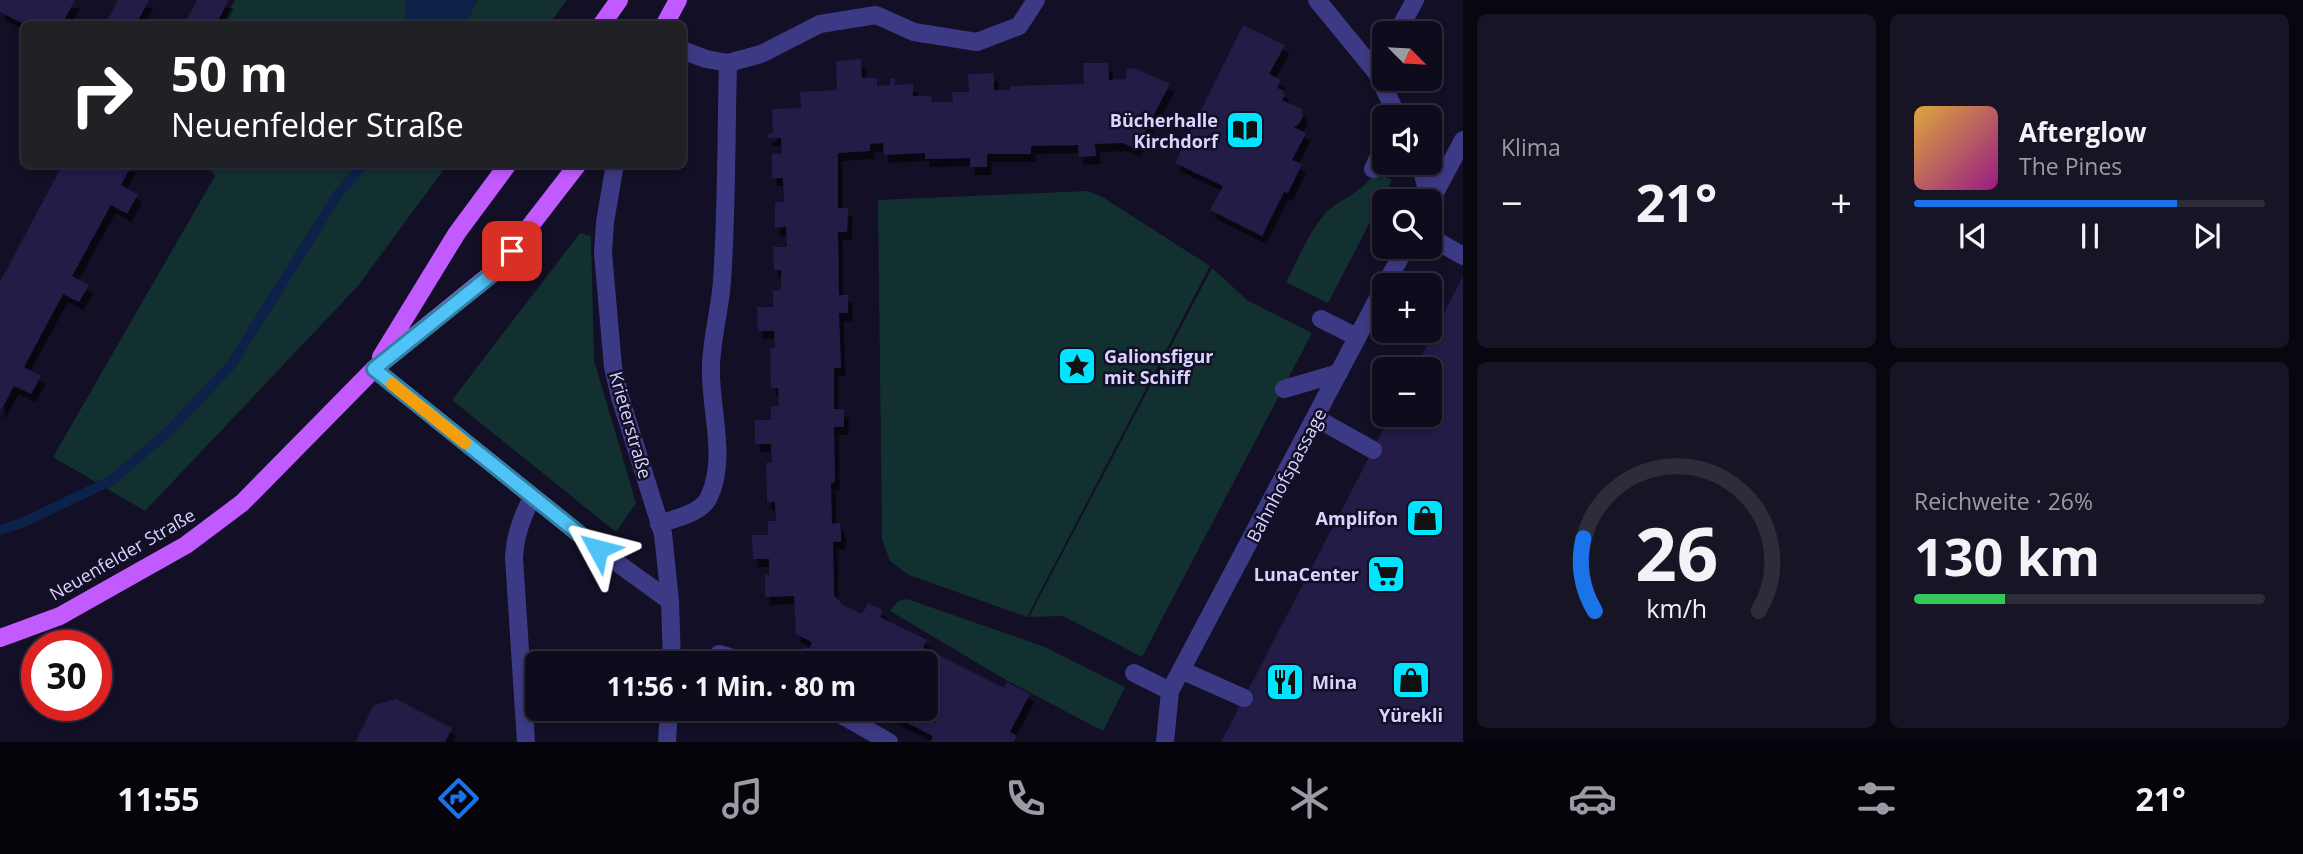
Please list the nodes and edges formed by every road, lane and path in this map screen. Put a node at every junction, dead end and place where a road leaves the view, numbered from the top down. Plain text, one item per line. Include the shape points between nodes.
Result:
1 (619, 0) edge
2 (678, 0) edge
3 (1036, 0) edge
4 (1317, 0) edge
5 (1415, 0) edge
6 (604, 21) edge
7 (667, 21) edge
8 (1403, 21) edge
9 (686, 52) edge
10 (1372, 56) edge
11 (727, 63) junction
12 (1463, 140) edge
13 (505, 168) edge
14 (575, 168) edge
15 (614, 168) edge
16 (1437, 189) edge
17 (1442, 244) edge
18 (1463, 256) edge
19 (1372, 310) edge
20 (1321, 319) dead end
21 (1357, 337) junction
22 (374, 369) junction
23 (1339, 373) junction
24 (1284, 389) dead end
25 (1316, 418) junction
26 (1373, 450) dead end
27 (532, 497) junction
28 (660, 524) junction
29 (670, 601) junction
30 (0, 638) edge
31 (672, 651) edge
32 (1181, 670) junction
33 (1135, 673) dead end
34 (1170, 691) junction
35 (1244, 698) dead end
36 (668, 721) edge
37 (852, 721) edge
38 (526, 742) edge
39 (667, 742) edge
40 (889, 742) edge
41 (1165, 742) edge

1 - 6 main road
2 - 7 main road
3 - 11 street via 1019,26 977,42 914,32 876,15 821,24 761,54
4 - 10 street
5 - 8 street
9 - 11 street
11 - 28 street via 724,249 711,367 717,464 703,507
12 - 16 street
13 - 22 main road, Neuenfelder Straße via 457,233
14 - 22 main road, Neuenfelder Straße via 496,271
15 - 28 street, Krieterstraße via 603,253 613,367
17 - 18 street
19 - 21 street, Bahnhofspassage
20 - 21 street
21 - 23 street, Bahnhofspassage
22 - 27 street
22 - 30 main road, Neuenfelder Straße via 242,503 187,545 60,616
23 - 24 street
23 - 25 street, Bahnhofspassage
25 - 26 street
25 - 32 street, Bahnhofspassage
27 - 29 street
27 - 38 street via 519,524 514,558
28 - 29 street, Krieterstraße
29 - 31 street, Krieterstraße
32 - 34 street, Bahnhofspassage
32 - 35 street
33 - 34 street
34 - 41 street, Bahnhofspassage
36 - 39 street
37 - 40 street

